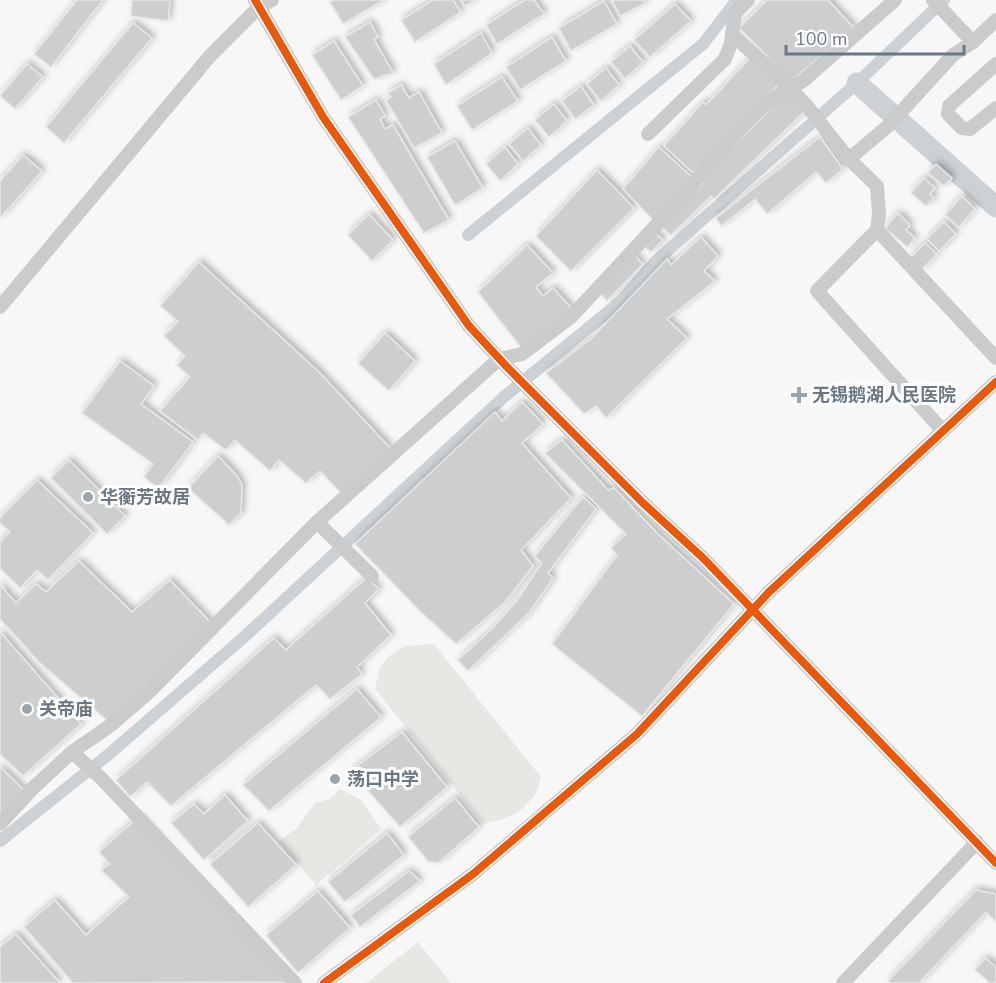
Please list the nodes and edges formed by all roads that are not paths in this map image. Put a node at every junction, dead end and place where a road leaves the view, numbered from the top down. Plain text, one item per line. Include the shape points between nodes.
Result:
1 (748, 0) edge
2 (895, 0) edge
3 (262, 2) edge
4 (938, 5) edge
5 (996, 20) edge
6 (732, 34) junction
7 (973, 42) junction
8 (996, 64) edge
9 (789, 87) junction
10 (996, 108) edge
11 (648, 134) dead end
12 (849, 159) junction
13 (877, 230) junction
14 (0, 307) edge
15 (996, 358) edge
16 (503, 363) junction
17 (996, 382) edge
18 (943, 431) junction
19 (317, 522) junction
20 (372, 576) dead end
21 (752, 610) junction
22 (72, 752) junction
23 (0, 824) edge
24 (977, 842) junction
25 (996, 863) edge
26 (295, 983) edge
27 (324, 983) edge
28 (843, 983) edge

1 - 6 street via 735,13
2 - 9 street via 803,81
3 - 14 street via 210,56
3 - 16 street via 323,117 469,326
4 - 7 street
5 - 7 street
6 - 9 street
6 - 11 street via 725,59
7 - 12 street via 953,55 888,126
8 - 10 street via 949,106 948,114 962,128 970,129
9 - 12 street
9 - 16 street via 748,120 571,317 522,354
12 - 13 street via 877,186
13 - 15 street
13 - 18 street via 817,291
16 - 19 street
16 - 21 street
17 - 18 street
18 - 21 street
19 - 20 street
19 - 22 street via 148,693
21 - 24 street
21 - 27 street via 637,734 473,874
22 - 23 street
22 - 26 street
24 - 25 street
24 - 28 street

